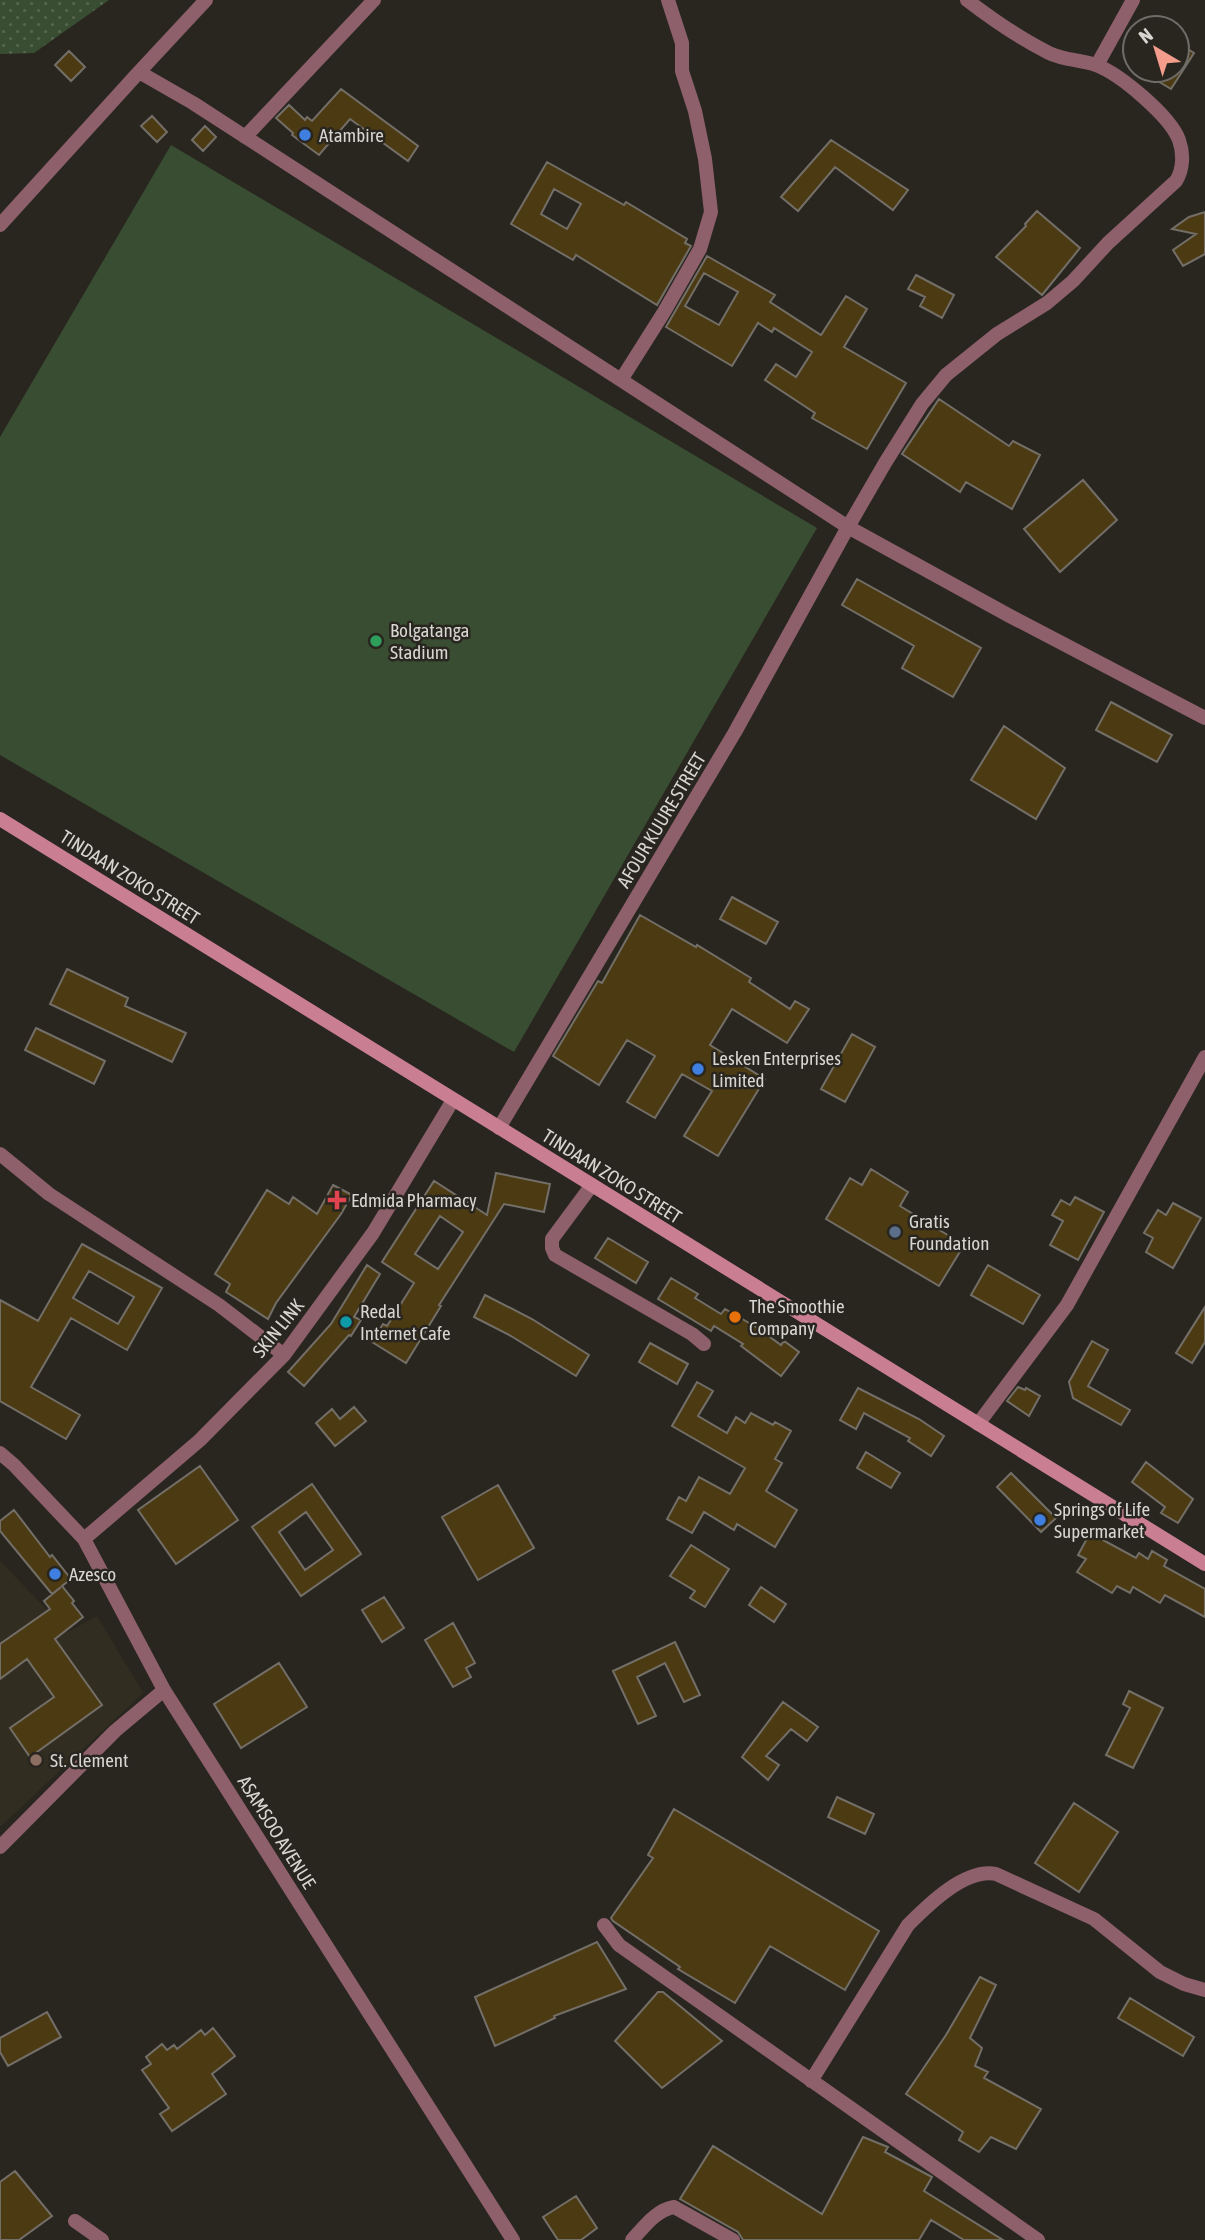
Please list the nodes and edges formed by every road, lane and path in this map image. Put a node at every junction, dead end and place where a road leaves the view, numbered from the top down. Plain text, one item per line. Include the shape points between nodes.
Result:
1 (206, 0) edge
2 (374, 0) edge
3 (668, 0) edge
4 (967, 0) edge
5 (1133, 0) edge
6 (1097, 65) junction
7 (139, 72) junction
8 (245, 137) junction
9 (0, 225) edge
10 (621, 380) junction
11 (848, 527) junction
12 (1205, 718) edge
13 (0, 819) edge
14 (1205, 1057) edge
15 (453, 1100) junction
16 (499, 1128) junction
17 (0, 1154) edge
18 (592, 1185) junction
19 (704, 1344) dead end
20 (284, 1355) junction
21 (978, 1424) junction
22 (0, 1453) edge
23 (84, 1539) junction
24 (1205, 1564) edge
25 (164, 1690) junction
26 (0, 1847) edge
27 (604, 1925) dead end
28 (1205, 1990) edge
29 (811, 2081) junction
30 (75, 2221) dead end
31 (102, 2240) edge
32 (513, 2240) edge
33 (632, 2240) edge
34 (733, 2240) edge
35 (1038, 2240) edge

1 - 7 street
2 - 8 street
3 - 10 street via 682,43 682,71 705,159 711,212 700,249
4 - 6 street via 1006,30 1052,55
5 - 6 street
6 - 11 street, AFOUR KUURE STREET via 1161,113 1179,141 1183,171 1073,282 946,375 922,404
7 - 8 street
7 - 9 street
8 - 10 street
10 - 11 street
11 - 12 street
11 - 16 street, AFOUR KUURE STREET via 735,732
13 - 15 main road, TINDAAN ZOKO STREET
14 - 21 street via 1067,1305
15 - 16 main road, TINDAAN ZOKO STREET
15 - 20 street, SKIN LINK via 373,1233
16 - 18 main road, TINDAAN ZOKO STREET
17 - 20 street via 49,1194 219,1305
18 - 19 street via 552,1239 555,1255
18 - 21 main road, TINDAAN ZOKO STREET
20 - 23 street, SKIN LINK via 200,1440
21 - 24 main road, TINDAAN ZOKO STREET
22 - 23 street, ASAMSOO AVENUE
23 - 25 street, ASAMSOO AVENUE
25 - 26 street via 115,1731
25 - 32 street, ASAMSOO AVENUE
27 - 29 street via 619,1945
28 - 29 street via 1160,1972 1094,1919 996,1874 979,1874 954,1886 908,1925
29 - 35 street
30 - 31 street
33 - 34 street via 658,2214 674,2207

